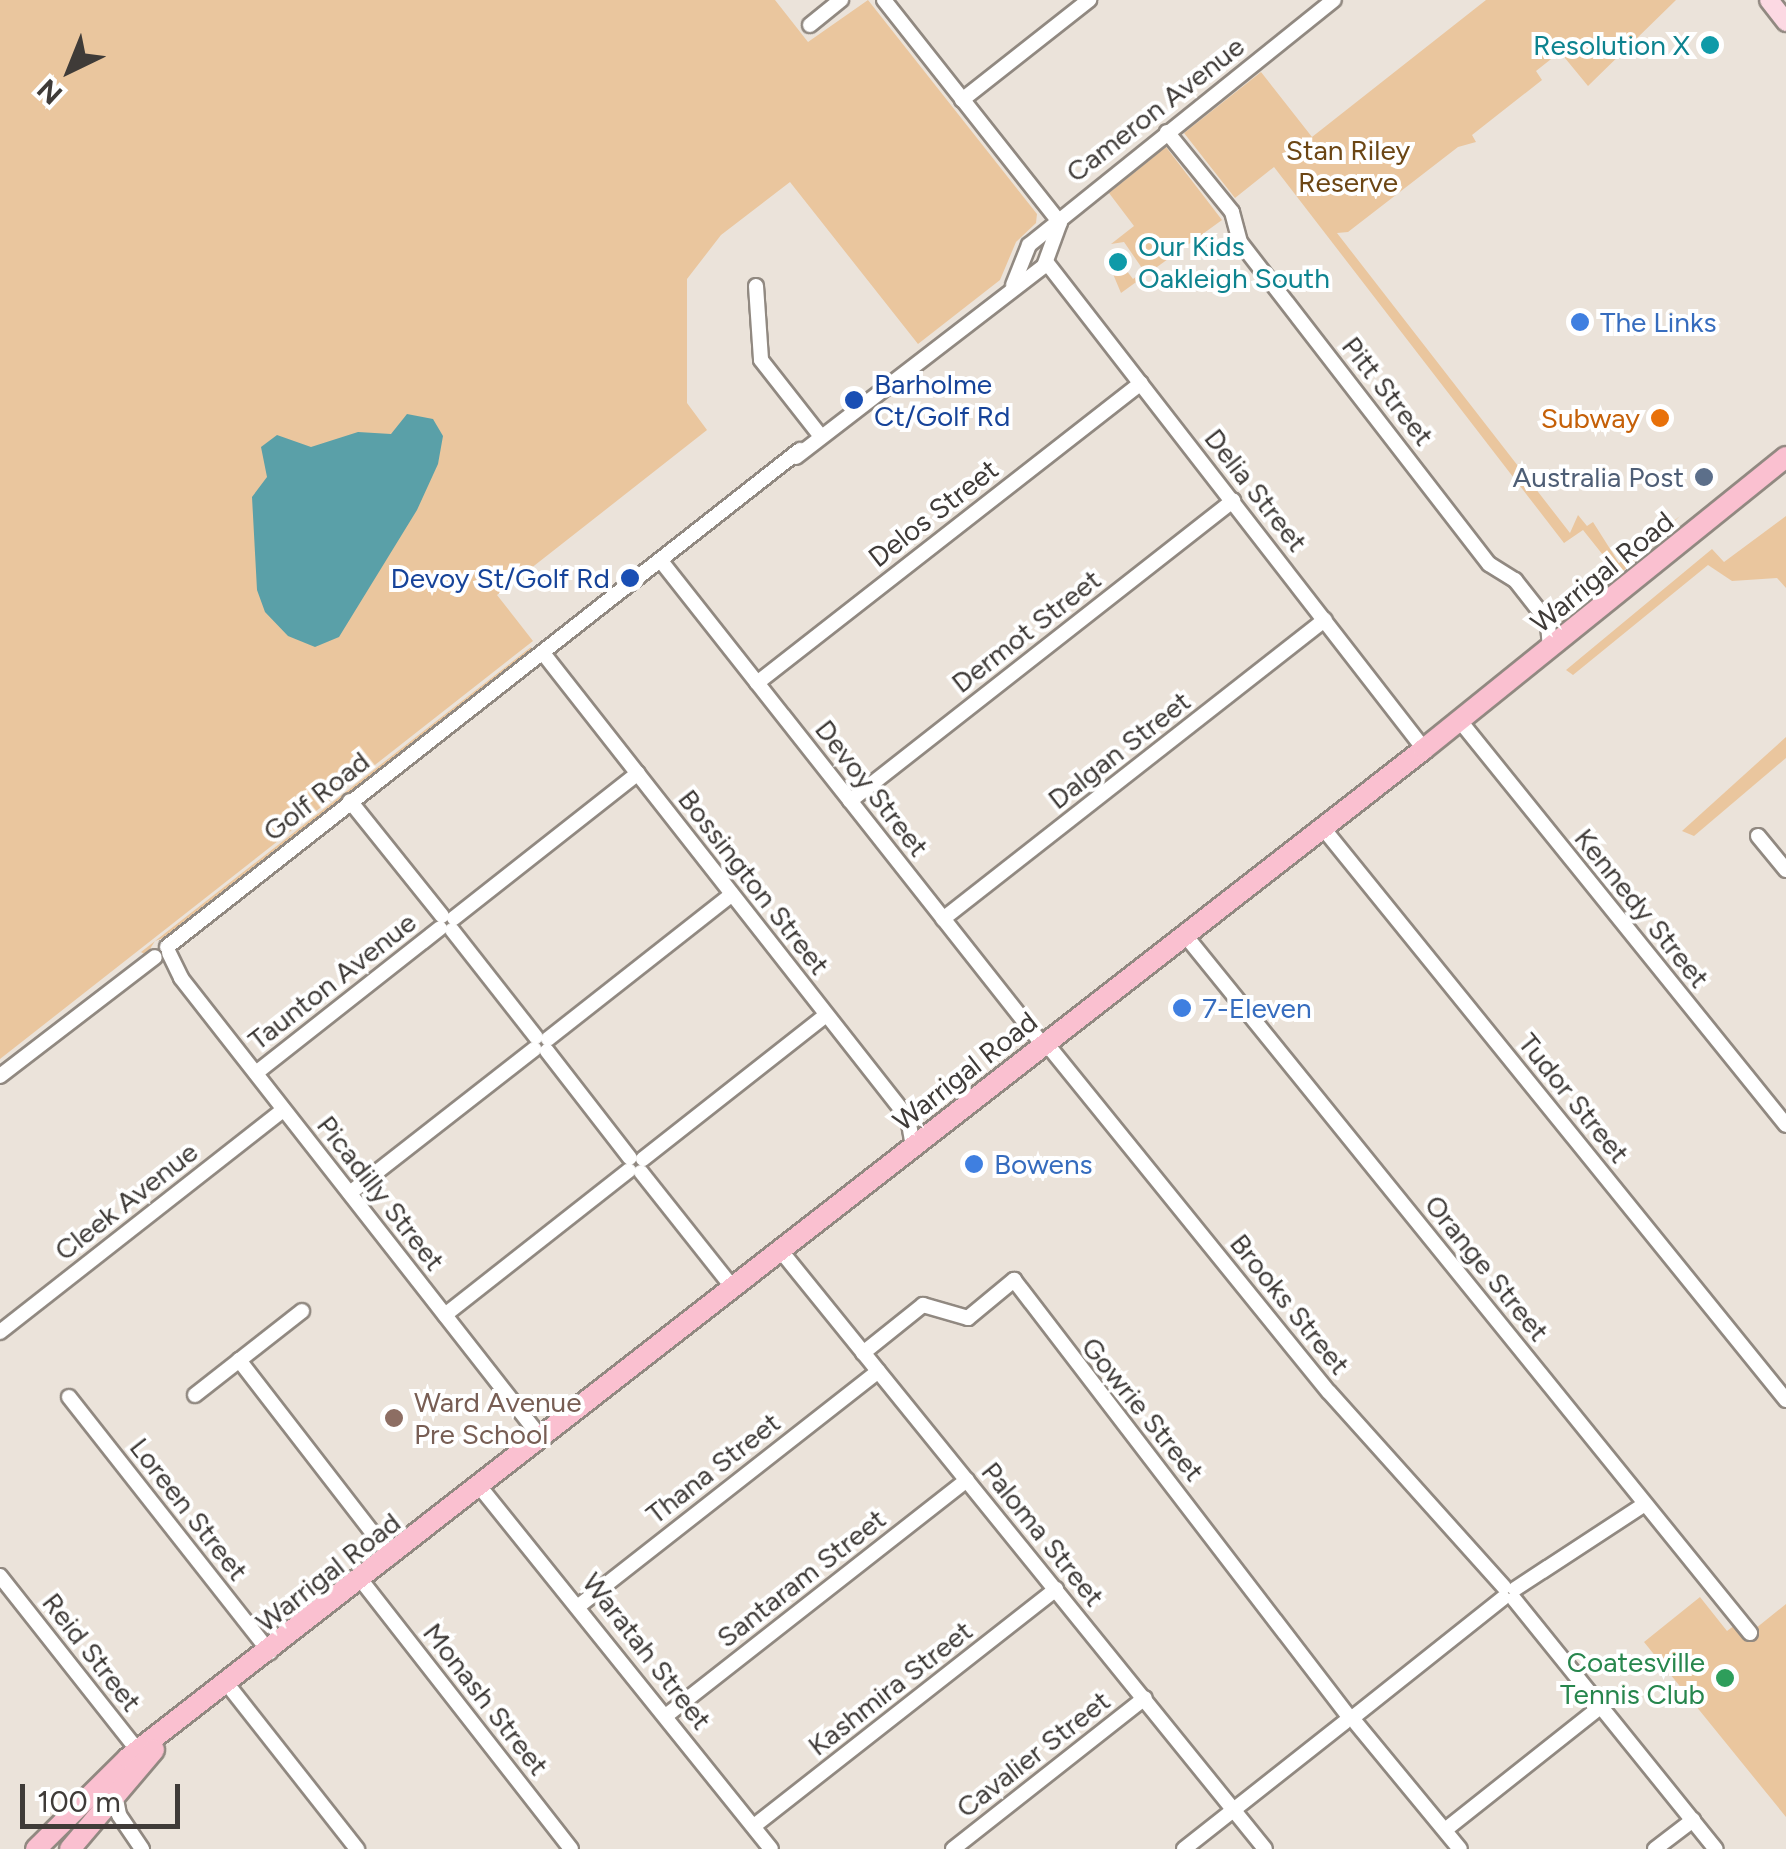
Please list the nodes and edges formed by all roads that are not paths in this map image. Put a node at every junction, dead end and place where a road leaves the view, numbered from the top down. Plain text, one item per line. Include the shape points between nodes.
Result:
1 (841, 0) edge
2 (884, 0) edge
3 (1088, 0) edge
4 (1334, 0) edge
5 (1769, 0) edge
6 (1786, 22) edge
7 (810, 24) dead end
8 (962, 100) junction
9 (1166, 132) junction
10 (1059, 224) junction
11 (1036, 242) junction
12 (1025, 256) junction
13 (1046, 261) junction
14 (756, 286) dead end
15 (1013, 286) junction
16 (1141, 383) junction
17 (819, 434) junction
18 (1786, 458) edge
19 (1232, 502) junction
20 (661, 562) junction
21 (1325, 620) junction
22 (1548, 622) junction
23 (1577, 628) junction
24 (1550, 649) junction
25 (540, 656) junction
26 (757, 683) junction
27 (1460, 721) junction
28 (1424, 749) junction
29 (638, 774) junction
30 (350, 801) junction
31 (850, 801) junction
32 (1323, 828) junction
33 (1758, 836) dead end
34 (1786, 870) edge
35 (732, 894) junction
36 (943, 918) junction
37 (447, 923) junction
38 (1185, 935) junction
39 (163, 954) junction
40 (826, 1015) junction
41 (541, 1044) junction
42 (1044, 1044) junction
43 (256, 1072) junction
44 (0, 1076) edge
45 (283, 1110) junction
46 (1786, 1125) edge
47 (913, 1147) junction
48 (636, 1165) junction
49 (350, 1193) junction
50 (781, 1251) junction
51 (733, 1288) junction
52 (302, 1311) dead end
53 (445, 1315) junction
54 (0, 1332) edge
55 (863, 1353) junction
56 (239, 1360) junction
57 (878, 1371) junction
58 (195, 1394) dead end
59 (69, 1397) dead end
60 (1786, 1400) edge
61 (542, 1438) junction
62 (967, 1480) junction
63 (480, 1487) junction
64 (1644, 1504) junction
65 (392, 1556) junction
66 (0, 1576) edge
67 (361, 1580) junction
68 (1056, 1589) junction
69 (1509, 1593) junction
70 (580, 1605) junction
71 (1750, 1633) dead end
72 (270, 1652) junction
73 (228, 1685) junction
74 (1145, 1698) junction
75 (1600, 1706) junction
76 (666, 1715) junction
77 (1351, 1718) junction
78 (141, 1755) junction
79 (115, 1794) junction
80 (1234, 1810) junction
81 (1692, 1820) junction
82 (90, 1823) junction
83 (754, 1826) junction
84 (127, 1829) junction
85 (1444, 1830) junction
86 (36, 1849) edge
87 (70, 1849) edge
88 (142, 1849) edge
89 (357, 1849) edge
90 (571, 1849) edge
91 (772, 1849) edge
92 (953, 1849) edge
93 (1184, 1849) edge
94 (1265, 1849) edge
95 (1460, 1849) edge
96 (1656, 1849) edge
97 (1716, 1849) edge

1 - 7 street
2 - 8 street
3 - 8 street
4 - 9 street, Cameron Avenue
5 - 6 main road
8 - 10 street
9 - 10 street, Cameron Avenue
9 - 22 street, Pitt Street via 1232,212 1240,242 1481,553 1515,580
10 - 11 street, Cameron Avenue
10 - 13 street
11 - 12 street, Cameron Avenue
11 - 13 street
12 - 13 street
12 - 15 street
13 - 15 street, Golf Road
13 - 16 street, Delia Street
14 - 17 street via 761,360
15 - 17 street, Golf Road
16 - 19 street, Delia Street
16 - 26 street, Delos Street
17 - 20 street, Golf Road
18 - 23 highway, Warrigal Road
19 - 21 street, Delia Street
19 - 31 street, Dermot Street
20 - 25 street, Golf Road
20 - 26 street, Devoy Street
21 - 28 street, Delia Street
21 - 36 street, Dalgan Street
22 - 23 street
22 - 24 street
23 - 24 highway, Warrigal Road
24 - 27 highway, Warrigal Road
25 - 29 street, Bossington Street
25 - 30 street, Golf Road
26 - 31 street, Devoy Street
27 - 28 highway, Warrigal Road
27 - 46 street, Kennedy Street
28 - 32 highway, Warrigal Road
29 - 35 street, Bossington Street
29 - 37 street, Taunton Avenue
30 - 37 street
30 - 39 street, Golf Road
31 - 36 street, Devoy Street
32 - 38 highway, Warrigal Road
32 - 60 street, Tudor Street
33 - 34 street
35 - 40 street, Bossington Street
35 - 41 street
36 - 42 street, Devoy Street
37 - 41 street
37 - 43 street, Taunton Avenue
38 - 42 highway, Warrigal Road
38 - 64 street, Orange Street
39 - 43 street, Picadilly Street
39 - 44 street, Golf Road
40 - 47 street, Bossington Street via 908,1118
40 - 48 street
41 - 48 street
41 - 49 street
42 - 47 highway, Warrigal Road
42 - 69 street, Brooks Street via 1329,1392
43 - 45 street, Picadilly Street
45 - 49 street, Picadilly Street
45 - 54 street, Cleek Avenue
47 - 50 highway, Warrigal Road
48 - 51 street
48 - 53 street
49 - 53 street, Picadilly Street
50 - 51 highway, Warrigal Road
50 - 55 street, Paloma Street
51 - 61 highway, Warrigal Road
52 - 56 street
53 - 61 street, Picadilly Street
55 - 57 street, Paloma Street
55 - 77 street, Gowrie Street via 923,1305 968,1318 1014,1280 1065,1355 1263,1597
56 - 58 street
56 - 65 street
57 - 62 street, Paloma Street
57 - 70 street, Thana Street
59 - 72 street, Loreen Street
61 - 63 highway, Warrigal Road
62 - 68 street, Paloma Street
62 - 76 street, Santaram Street
63 - 65 highway, Warrigal Road
63 - 70 street, Waratah Street
64 - 69 street
64 - 71 street, Orange Street
65 - 67 highway, Warrigal Road
66 - 78 street, Reid Street
67 - 72 highway, Warrigal Road
67 - 90 street, Monash Street
68 - 74 street, Paloma Street
68 - 83 street, Kashmira Street
69 - 75 street, Brooks Street
69 - 77 street
70 - 76 street, Waratah Street
72 - 73 highway, Warrigal Road
73 - 78 highway, Warrigal Road
73 - 89 street
74 - 80 street, Paloma Street
74 - 92 street, Cavalier Street
75 - 81 street, Brooks Street
75 - 85 street
76 - 83 street, Waratah Street
77 - 80 street
77 - 85 street, Gowrie Street
78 - 79 highway, Warrigal Road
78 - 86 highway, Warrigal Road
79 - 82 highway, Warrigal Road
79 - 84 street
80 - 93 street
80 - 94 street, Paloma Street
81 - 96 street
81 - 97 street, Brooks Street
82 - 84 street via 115,1820
82 - 87 highway, Warrigal Road
83 - 91 street, Waratah Street
84 - 88 street
85 - 95 street, Gowrie Street

